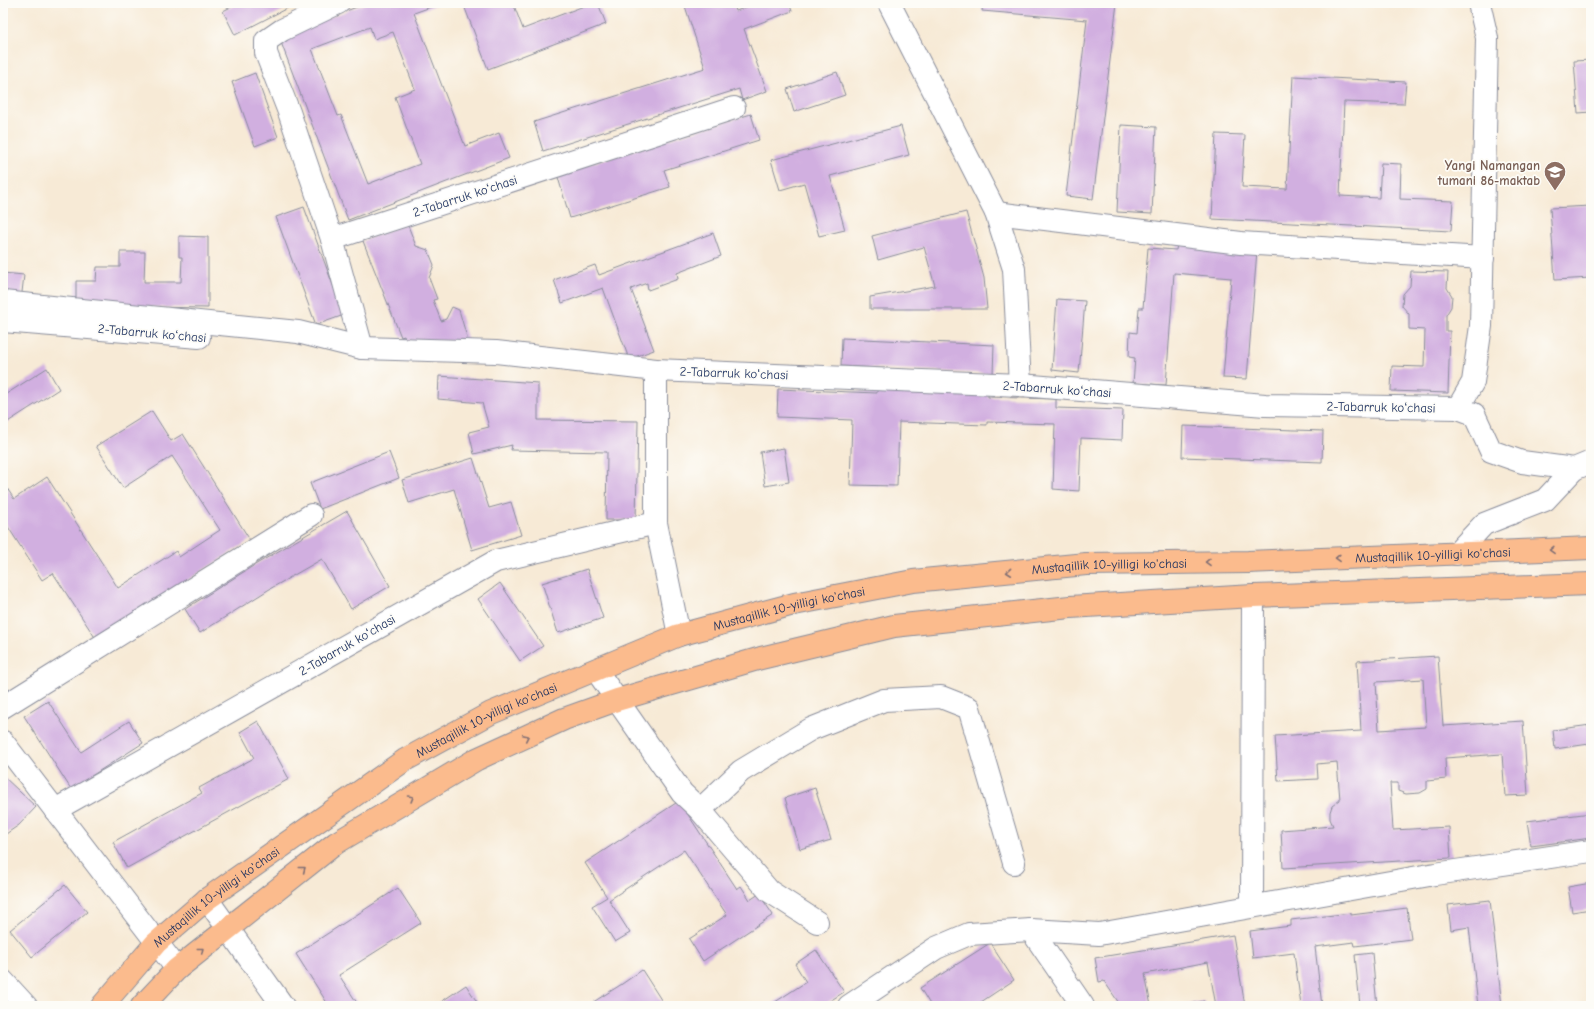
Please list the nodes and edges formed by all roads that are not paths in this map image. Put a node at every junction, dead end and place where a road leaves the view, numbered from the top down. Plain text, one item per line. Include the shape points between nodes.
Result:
1 (338, 3) edge
2 (889, 3) edge
3 (1479, 3) edge
4 (734, 108) dead end
5 (996, 213) junction
6 (332, 239) junction
7 (1483, 258) junction
8 (3, 302) edge
9 (3, 321) edge
10 (298, 332) junction
11 (362, 348) junction
12 (656, 370) junction
13 (1020, 385) junction
14 (1458, 408) junction
15 (1583, 465) edge
16 (310, 515) dead end
17 (656, 523) junction
18 (1591, 548) edge
19 (1456, 554) junction
20 (1591, 584) edge
21 (1253, 596) junction
22 (679, 635) junction
23 (596, 670) junction
24 (617, 700) junction
25 (3, 708) edge
26 (3, 742) edge
27 (55, 810) junction
28 (700, 810) junction
29 (1591, 851) edge
30 (1014, 863) dead end
31 (208, 899) junction
32 (1252, 906) junction
33 (817, 922) dead end
34 (227, 928) junction
35 (1032, 930) junction
36 (156, 943) junction
37 (177, 969) junction
38 (3, 981) edge
39 (26, 1006) edge
40 (102, 1006) edge
41 (142, 1006) edge
42 (283, 1006) edge
43 (849, 1006) edge
44 (1083, 1006) edge

1 - 6 street via 282,30 266,41 266,53
2 - 5 street
3 - 7 street via 1487,38
4 - 6 street, 2-Tabarruk koʻchasi
5 - 7 street via 1241,243
5 - 13 street via 1014,269
6 - 11 street
7 - 14 street via 1481,326 1472,382
8 - 10 street, 2-Tabarruk koʻchasi
9 - 10 street, 2-Tabarruk koʻchasi via 269,343 286,342
10 - 11 street, 2-Tabarruk koʻchasi
11 - 12 street, 2-Tabarruk koʻchasi via 496,352
12 - 13 street, 2-Tabarruk koʻchasi
12 - 17 street
13 - 14 street, 2-Tabarruk koʻchasi via 1265,405
14 - 15 street via 1474,414 1491,451 1522,462
15 - 19 street via 1545,500 1484,524
16 - 25 street
17 - 22 street
17 - 27 street, 2-Tabarruk koʻchasi via 496,561
18 -> 19 main road, Mustaqillik 10-yilligi ko'chasi
19 -> 22 main road, Mustaqillik 10-yilligi ko'chasi via 1248,562 1086,564 913,581 794,604
20 - 21 main road
21 - 24 main road via 1070,607 894,626 762,658
21 - 32 street
22 - 23 main road, Mustaqillik 10-yilligi ko'chasi
23 - 24 street
23 - 31 main road, Mustaqillik 10-yilligi ko'chasi via 492,713 405,760
24 - 28 street via 682,793
34 -> 24 main road via 336,844 476,759 564,719
26 - 27 street
27 - 36 street
28 - 30 street via 741,771 811,729 884,700 941,697 969,708
28 - 33 street via 769,891
29 - 32 street via 1435,874
31 - 34 street
31 - 36 main road, Mustaqillik 10-yilligi ko'chasi
32 - 35 street via 1099,934
37 -> 34 main road
34 - 42 street
35 - 43 street via 969,934 949,942
35 - 44 street
36 - 37 street
36 - 40 main road, Mustaqillik 10-yilligi ko'chasi
37 - 41 main road
38 - 39 street

